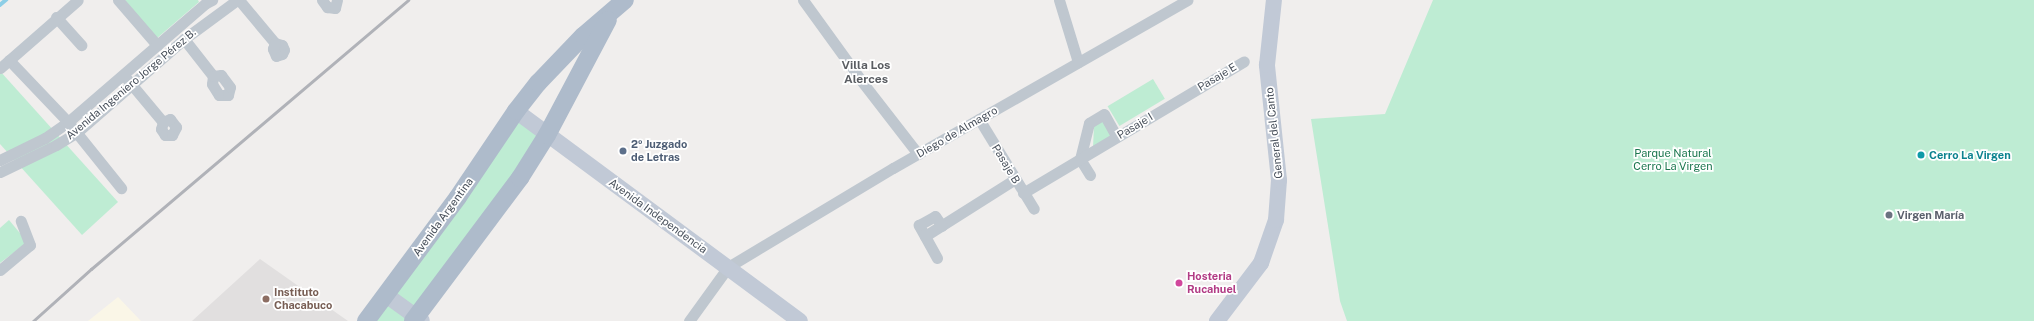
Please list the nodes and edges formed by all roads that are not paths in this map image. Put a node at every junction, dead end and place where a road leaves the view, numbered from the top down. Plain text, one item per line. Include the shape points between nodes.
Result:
1 (78, 0) edge
2 (118, 0) edge
3 (238, 0) edge
4 (322, 0) edge
5 (337, 0) edge
6 (803, 0) edge
7 (1059, 0) edge
8 (1187, 0) edge
9 (1274, 0) edge
10 (207, 1) edge
11 (619, 4) edge
12 (56, 17) junction
13 (184, 38) junction
14 (275, 43) dead end
15 (81, 45) dead end
16 (157, 45) junction
17 (9, 60) junction
18 (1244, 61) dead end
19 (1078, 62) junction
20 (0, 68) edge
21 (123, 75) junction
22 (213, 76) dead end
23 (132, 84) junction
24 (1190, 94) joint
25 (516, 111) junction
26 (979, 119) junction
27 (68, 122) junction
28 (163, 122) dead end
29 (76, 133) junction
30 (547, 135) junction
31 (1117, 137) junction
32 (918, 154) junction
33 (1080, 159) junction
34 (0, 160) edge
35 (0, 172) edge
36 (1090, 175) dead end
37 (1015, 179) junction
38 (121, 188) dead end
39 (1023, 193) junction
40 (1034, 209) dead end
41 (21, 222) dead end
42 (942, 226) junction
43 (925, 236) junction
44 (937, 258) dead end
45 (728, 267) junction
46 (0, 270) edge
47 (386, 295) junction
48 (417, 320) edge
49 (366, 321) edge
50 (689, 321) edge
51 (800, 321) edge
52 (1217, 321) edge

1 - 12 street
2 - 16 street
3 - 13 street, Avenida Ingeniero Jorge Pérez B.
3 - 14 street
4 - 5 street via 327,7 335,8
6 - 32 street via 862,83
7 - 19 street
8 - 19 street, Diego de Almagro
9 - 52 main road, General del Canto via 1267,65 1279,180 1276,220 1261,263
10 - 16 street, Avenida Ingeniero Jorge Pérez B.
11 - 25 main road, Avenida Argentina via 583,36
11 - 30 main road
12 - 15 street
12 - 17 street
13 - 22 street
13 - 23 street, Avenida Ingeniero Jorge Pérez B.
16 - 21 street, Avenida Ingeniero Jorge Pérez B.
17 - 20 street
17 - 27 street
18 - 24 street, Pasaje E
19 - 26 street, Diego de Almagro
21 - 23 street
21 - 27 street, Avenida Ingeniero Jorge Pérez B.
23 - 28 street
23 - 29 street, Avenida Ingeniero Jorge Pérez B.
24 - 31 street, Pasaje I
25 - 30 main road, Avenida Independencia
25 - 47 main road, Avenida Argentina
26 - 32 street, Diego de Almagro
26 - 37 street, Pasaje B
27 - 29 street
27 - 34 street, Avenida Ingeniero Jorge Pérez B. via 45,138
29 - 35 street, Avenida Ingeniero Jorge Pérez B.
29 - 38 street
30 - 45 main road, Avenida Independencia
30 - 48 main road via 520,178
31 - 33 street, Pasaje I
31 - 33 street via 1104,114 1090,123
32 - 45 street, Diego de Almagro
33 - 36 street
33 - 39 street, Pasaje I
37 - 39 street, Pasaje B
37 - 42 street
39 - 40 street, Pasaje B
41 - 46 street via 30,245
42 - 43 street
42 - 43 street via 935,216 919,225
43 - 44 street
45 - 50 street
45 - 51 main road, Avenida Independencia
47 - 48 main road
47 - 49 main road, Avenida Argentina

